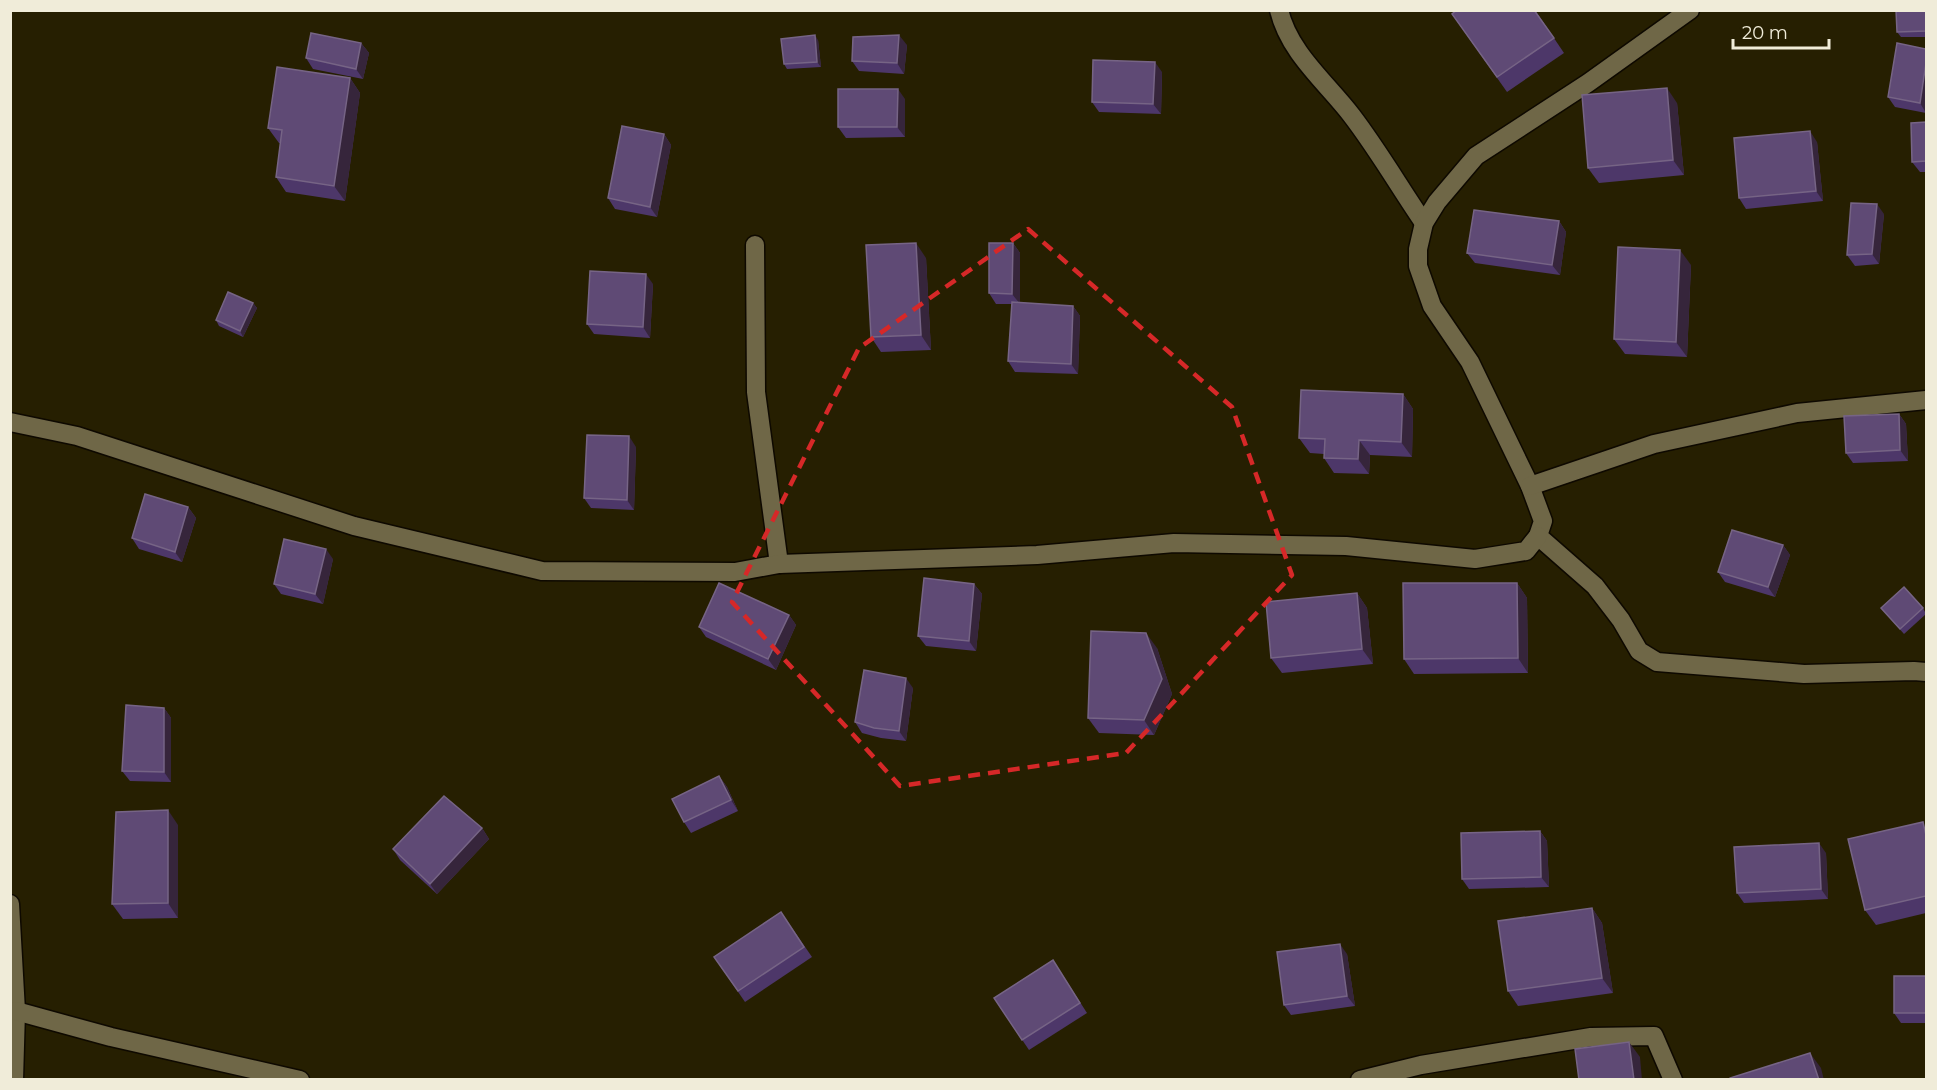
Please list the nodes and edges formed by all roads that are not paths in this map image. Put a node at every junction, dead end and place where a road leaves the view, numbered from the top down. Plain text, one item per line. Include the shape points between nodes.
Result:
1 (1279, 10) edge
2 (1690, 10) edge
3 (1424, 224) junction
4 (755, 245) dead end
5 (1926, 400) edge
6 (10, 422) edge
7 (1530, 486) junction
8 (1538, 536) junction
9 (779, 564) junction
10 (1926, 672) edge
11 (10, 904) edge
12 (12, 967) edge
13 (16, 1011) junction
14 (14, 1080) edge
15 (300, 1080) edge
16 (1360, 1080) edge
17 (1673, 1080) edge

1 - 3 street via 1307,64 1352,116
2 - 3 street via 1588,84 1476,156 1437,202
3 - 7 street via 1418,266 1432,306 1470,362
4 - 9 street via 756,392
5 - 7 street via 1797,413 1654,444
6 - 9 street via 77,436 354,526 542,571 735,572
7 - 8 street via 1543,521
8 - 9 street via 1526,551 1475,559 1346,546 1174,543 1037,555
8 - 10 street via 1595,586 1639,651 1657,662 1804,674
11 - 12 street
12 - 13 street
13 - 14 street
13 - 15 street
16 - 17 street via 1421,1065 1591,1037 1654,1036

